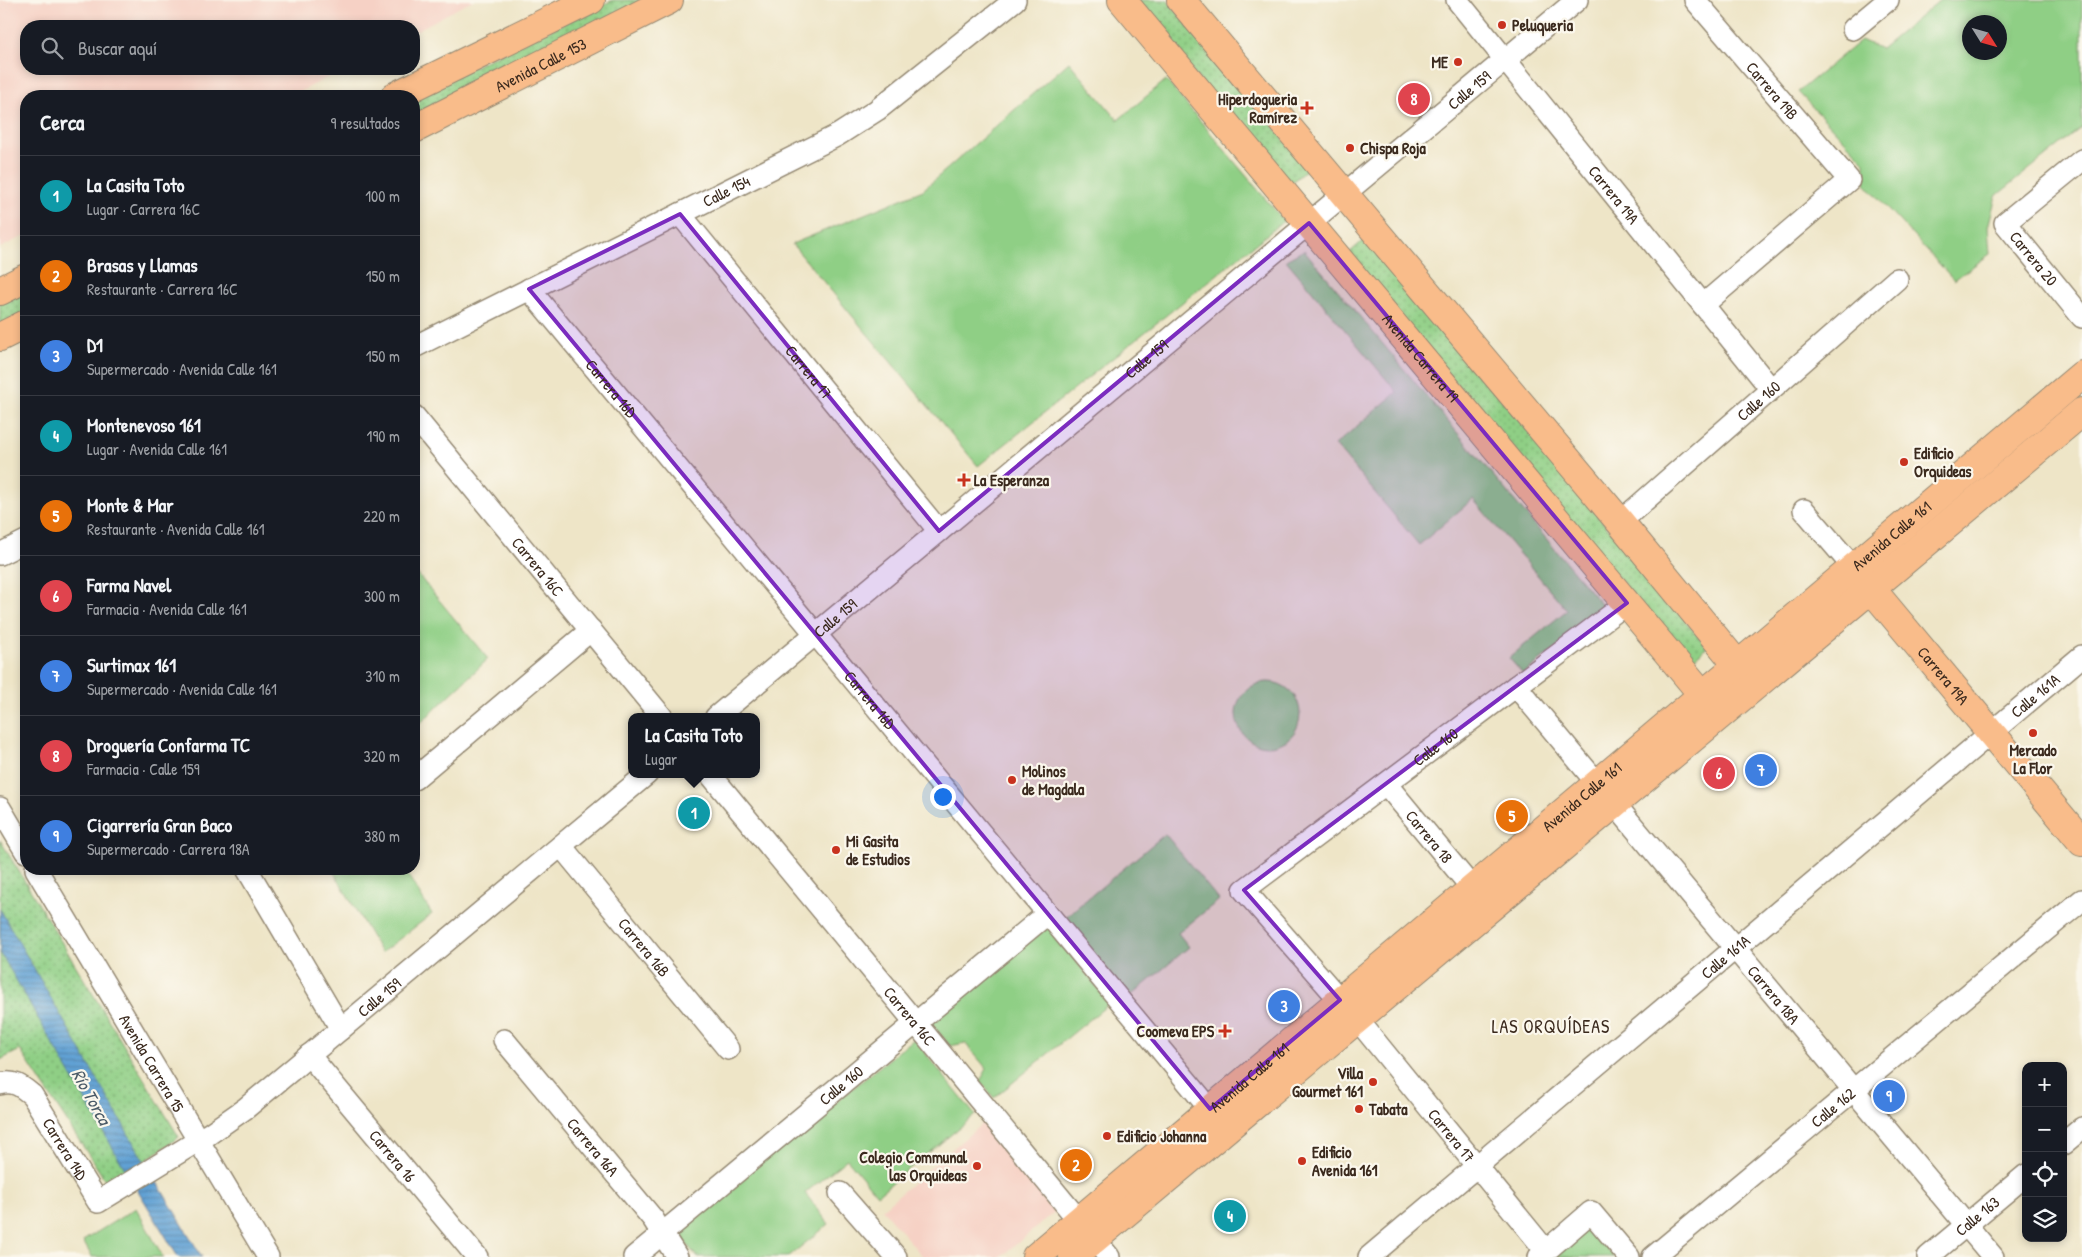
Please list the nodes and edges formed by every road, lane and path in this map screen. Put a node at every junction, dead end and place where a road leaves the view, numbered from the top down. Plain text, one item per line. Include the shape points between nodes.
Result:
1 (591, 0) edge
2 (670, 0) edge
3 (1015, 0) edge
4 (1122, 0) edge
5 (1181, 0) edge
6 (1457, 0) edge
7 (1577, 0) edge
8 (1695, 0) edge
9 (1888, 0) edge
10 (1853, 29) dead end
11 (1505, 60) junction
12 (407, 90) edge
13 (420, 126) edge
14 (2082, 160) edge
15 (1344, 194) junction
16 (680, 214) junction
17 (1308, 223) junction
18 (1898, 279) dead end
19 (20, 281) edge
20 (529, 289) junction
21 (0, 291) edge
22 (1703, 305) junction
23 (2082, 317) edge
24 (20, 327) edge
25 (0, 337) edge
26 (420, 344) edge
27 (2082, 375) edge
28 (1771, 389) junction
29 (2082, 412) edge
30 (420, 423) edge
31 (1804, 510) dead end
32 (1620, 522) junction
33 (938, 531) junction
34 (20, 544) edge
35 (0, 554) edge
36 (1853, 567) junction
37 (1871, 589) junction
38 (1627, 602) junction
39 (591, 630) junction
40 (815, 634) junction
41 (2082, 656) edge
42 (1737, 665) junction
43 (1516, 686) junction
44 (1755, 687) junction
45 (1702, 694) junction
46 (659, 713) edge
47 (721, 713) edge
48 (1720, 716) junction
49 (1991, 733) junction
50 (420, 775) edge
51 (642, 778) edge
52 (713, 778) edge
53 (1597, 783) junction
54 (1386, 784) junction
55 (1615, 804) junction
56 (0, 808) edge
57 (20, 842) edge
58 (2082, 842) edge
59 (561, 846) junction
60 (39, 875) edge
61 (251, 875) edge
62 (1472, 888) junction
63 (1244, 890) joint
64 (2082, 900) edge
65 (1047, 914) junction
66 (1735, 949) junction
67 (1348, 1009) junction
68 (916, 1023) junction
69 (341, 1029) junction
70 (504, 1040) dead end
71 (728, 1049) dead end
72 (309, 1055) junction
73 (0, 1084) edge
74 (1853, 1090) junction
75 (1210, 1109) junction
76 (2082, 1128) edge
77 (2067, 1141) edge
78 (192, 1144) junction
79 (1476, 1166) junction
80 (2022, 1178) edge
81 (840, 1193) dead end
82 (98, 1202) joint
83 (1966, 1225) junction
84 (662, 1234) junction
85 (1094, 1239) edge
86 (1542, 1254) edge
87 (268, 1257) edge
88 (477, 1257) edge
89 (634, 1257) edge
90 (677, 1257) edge
91 (896, 1257) edge
92 (1036, 1257) edge
93 (1073, 1257) edge
94 (1369, 1257) edge
95 (1629, 1257) edge
96 (1653, 1257) edge
97 (1928, 1257) edge
98 (1993, 1257) edge

1 - 12 main road
2 - 13 main road, Avenida Calle 153
3 - 16 street, Calle 154 via 877,110 838,135
4 - 17 main road, Avenida Carrera 19
5 - 15 main road
6 - 11 street, Carrera 19A
7 - 11 street, Calle 159
8 - 22 street, Carrera 19B via 1849,180
9 - 10 street
11 - 15 street, Calle 159
11 - 22 street, Carrera 19A
14 - 23 street, Carrera 20 via 2005,223
15 - 17 street, Calle 159
15 - 32 main road
16 - 20 street, Calle 154
16 - 33 street, Carrera 17
17 - 33 street, Calle 159
17 - 38 main road, Avenida Carrera 19
18 - 28 street, Calle 160
19 - 21 main road
20 - 26 street, Calle 154
20 - 40 street, Carrera 16D
22 - 28 street, Carrera 19A
24 - 25 main road
27 - 36 main road, Avenida Calle 161
28 - 32 street, Calle 160
29 - 37 main road, Avenida Calle 161
30 - 39 street, Carrera 16C
31 - 36 street, Carrera 19A
32 - 42 main road
33 - 40 street, Calle 159
34 - 35 street
36 - 37 main road, Carrera 19A
36 - 42 main road, Avenida Calle 161
37 - 44 main road, Avenida Calle 161
37 - 49 main road, Carrera 19A
38 - 43 street, Calle 160
38 - 45 main road, Avenida Carrera 19
39 - 46 street, Carrera 16C
39 - 50 street
40 - 47 street, Calle 159
40 - 65 street, Carrera 16D
41 - 49 street, Calle 161A
42 - 44 main road
42 - 45 main road, Avenida Calle 161
43 - 53 street, Carrera 18A
43 - 54 street, Calle 160
44 - 48 main road, Avenida Calle 161
45 - 48 main road, Avenida Carrera 19
45 - 53 main road, Avenida Calle 161
48 - 55 main road, Avenida Calle 161
49 - 58 main road, Carrera 19A
49 - 66 street, Calle 161A
51 - 59 street, Calle 159
52 - 68 street, Carrera 16C
53 - 55 street, Carrera 18A
53 - 62 main road, Avenida Calle 161
54 - 62 street, Carrera 18
54 - 63 street, Calle 160
55 - 66 street, Carrera 18A
55 - 67 main road, Avenida Calle 161
56 - 57 street
59 - 69 street, Calle 159
59 - 71 street, Carrera 16B
60 - 78 street, Avenida Carrera 15
61 - 69 street
62 - 67 main road, Avenida Calle 161
63 - 67 street, Carrera 17
64 - 74 street, Calle 162
65 - 68 street, Calle 160
65 - 75 street, Carrera 16D
66 - 74 street, Carrera 18A
66 - 79 street, Calle 161A
67 - 75 main road, Avenida Calle 161
67 - 79 street, Carrera 17
67 - 85 main road, Avenida Calle 161
68 - 84 street, Calle 160
68 - 85 street, Carrera 16C
69 - 72 street, Calle 159
70 - 84 street, Carrera 16A
72 - 78 street, Calle 159 via 246,1108
72 - 88 street, Carrera 16
73 - 82 street, Carrera 14D via 10,1082 32,1095
74 - 83 street, Carrera 18A
74 - 96 street, Calle 162
75 - 85 main road, Avenida Calle 161
76 - 77 street
78 - 82 street, Calle 159
78 - 87 street, Avenida Carrera 15
79 - 86 street, Carrera 17
79 - 94 street, Calle 161A
80 - 83 street, Calle 163
81 - 91 street
83 - 97 street, Calle 163
83 - 98 street, Carrera 18A
84 - 89 street, Calle 160
84 - 90 street, Carrera 16A
85 - 92 main road, Avenida Calle 161
85 - 93 main road, Avenida Calle 161
86 - 95 street via 1591,1212

